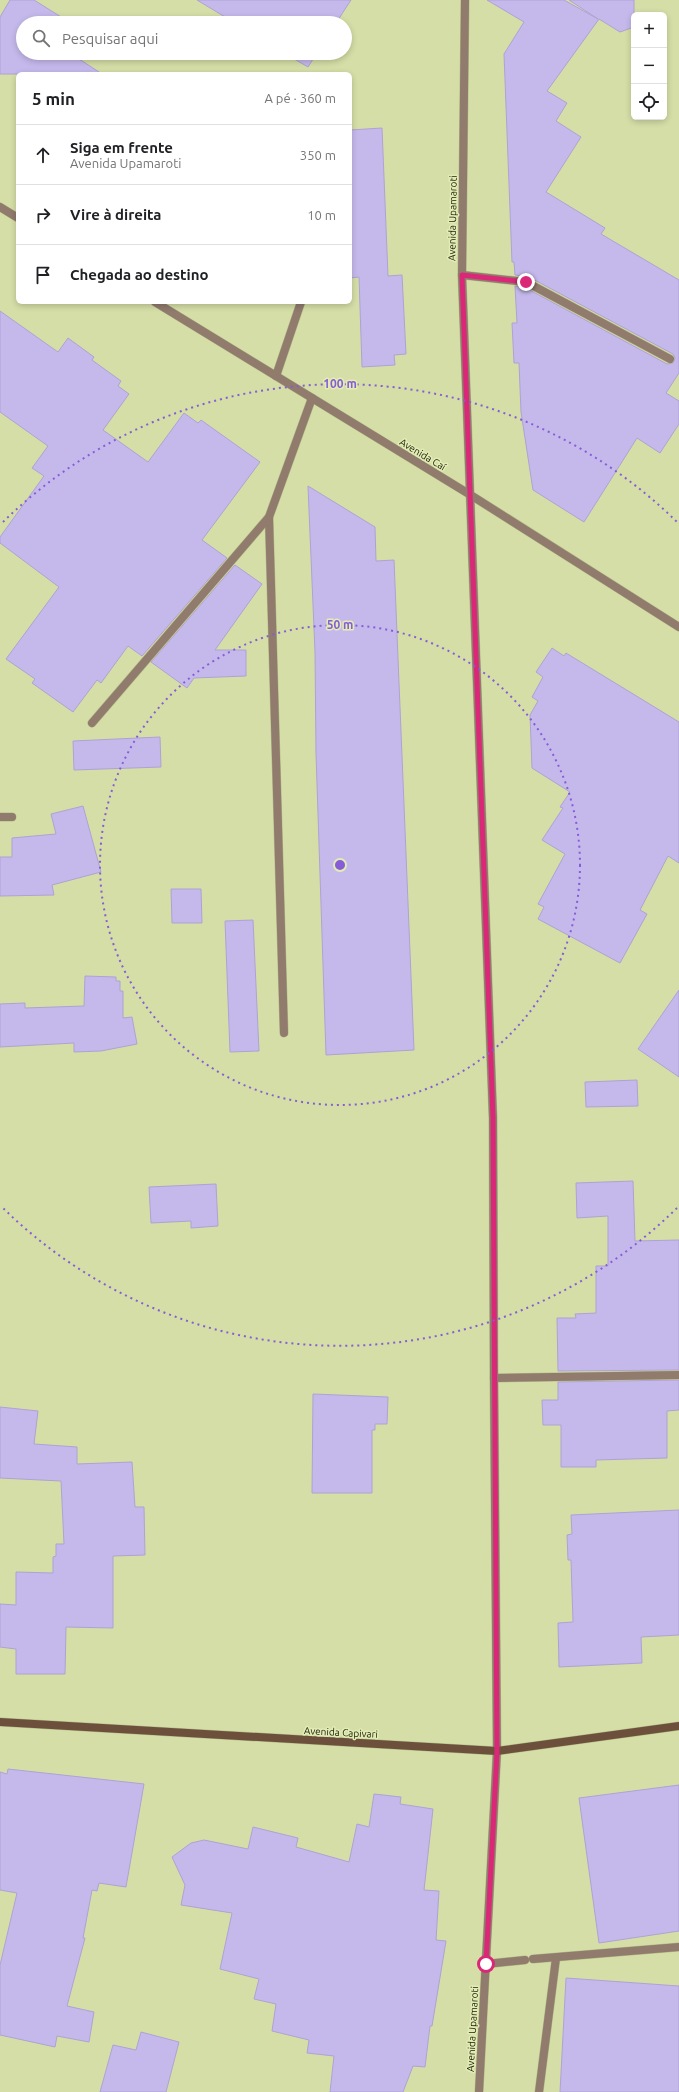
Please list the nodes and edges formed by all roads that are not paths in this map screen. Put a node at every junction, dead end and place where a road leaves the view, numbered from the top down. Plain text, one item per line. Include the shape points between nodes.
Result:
1 (465, 0) edge
2 (0, 207) edge
3 (16, 217) edge
4 (462, 275) junction
5 (158, 304) edge
6 (300, 304) edge
7 (670, 359) dead end
8 (276, 376) junction
9 (312, 398) junction
10 (469, 494) junction
11 (269, 517) junction
12 (679, 627) edge
13 (92, 722) dead end
14 (12, 817) dead end
15 (0, 818) edge
16 (284, 1033) dead end
17 (679, 1375) edge
18 (494, 1378) junction
19 (1, 1725) edge
20 (679, 1726) edge
21 (497, 1752) junction
22 (679, 1947) edge
23 (556, 1958) junction
24 (486, 1964) junction
25 (479, 2092) edge
26 (539, 2092) edge

1 - 4 street, Avenida Upamaroti
2 - 3 street
4 - 7 street via 526,282
4 - 10 street, Avenida Upamaroti
5 - 8 street, Avenida Caí
6 - 8 street
8 - 9 street, Avenida Caí
9 - 10 street, Avenida Caí
9 - 11 street
10 - 12 street, Avenida Caí
10 - 18 street, Avenida Upamaroti via 493,1118
11 - 13 street
11 - 16 street
14 - 15 street
17 - 18 street
18 - 21 street, Avenida Upamaroti
19 - 21 street, Avenida Capivari
20 - 21 street, Avenida Capivari
21 - 24 street, Avenida Upamaroti
22 - 23 street
23 - 24 street
23 - 26 street
24 - 25 street, Avenida Upamaroti

